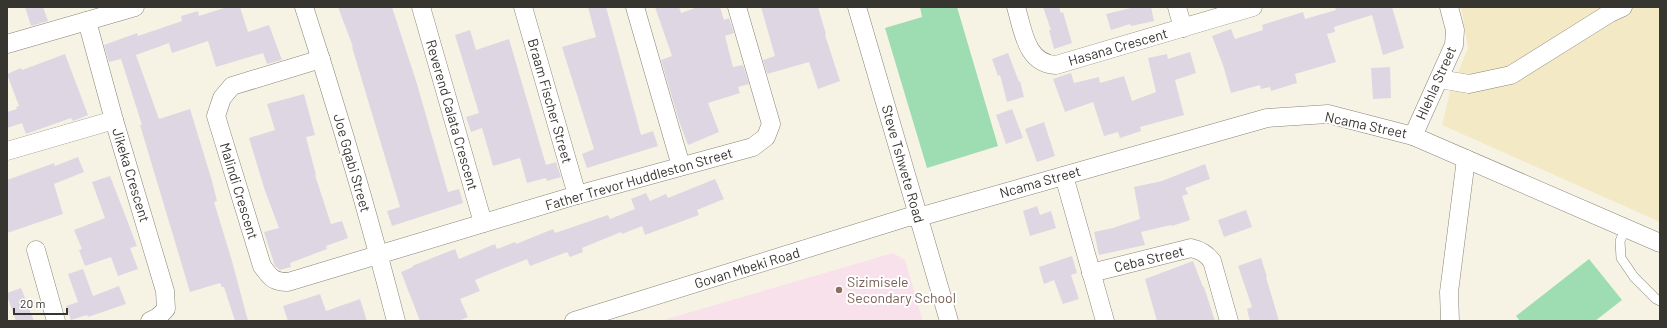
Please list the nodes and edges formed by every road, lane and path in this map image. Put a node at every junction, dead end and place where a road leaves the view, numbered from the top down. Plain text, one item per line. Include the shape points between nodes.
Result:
1 (135, 7) edge
2 (304, 7) edge
3 (421, 7) edge
4 (523, 7) edge
5 (635, 7) edge
6 (737, 7) edge
7 (857, 7) edge
8 (1016, 7) edge
9 (1177, 7) edge
10 (1253, 7) edge
11 (1449, 7) edge
12 (1623, 7) edge
13 (87, 21) junction
14 (1183, 28) junction
15 (7, 44) edge
16 (321, 59) junction
17 (1439, 79) junction
18 (114, 120) junction
19 (1413, 136) junction
20 (7, 151) edge
21 (1466, 159) junction
22 (681, 166) junction
23 (1064, 176) junction
24 (577, 195) junction
25 (919, 217) junction
26 (483, 223) junction
27 (1626, 228) junction
28 (1660, 243) edge
29 (36, 250) dead end
30 (379, 256) junction
31 (1091, 273) junction
32 (1660, 301) edge
33 (56, 321) edge
34 (150, 321) edge
35 (396, 321) edge
36 (574, 321) edge
37 (949, 321) edge
38 (1105, 321) edge
39 (1230, 321) edge
40 (1450, 321) edge

1 - 13 street
2 - 16 street, Joe Gqabi Street
3 - 26 street, Reverend Calata Crescent
4 - 24 street, Braam Fischer Street
5 - 22 street
6 - 22 street, Father Trevor Huddleston Street via 772,124 766,137 753,147
7 - 25 street, Steve Tshwete Road
8 - 14 street, Hasana Crescent via 1029,50 1040,62 1048,65 1056,65
9 - 14 street
10 - 14 street, Hasana Crescent
11 - 17 street, Hlehla Street via 1456,38
12 - 17 street via 1511,75 1468,84
13 - 15 street
13 - 18 street, Jikeka Crescent
16 - 30 street, Joe Gqabi Street
16 - 30 street, Malindi Crescent via 232,86 218,107 218,124 262,266 274,280 288,282
17 - 19 street, Hlehla Street
18 - 20 street
18 - 34 street, Jikeka Crescent via 165,291 166,309
19 - 21 street, Ncama Street
19 - 23 street, Ncama Street via 1328,114 1267,118
21 - 27 street, Ncama Street
21 - 40 street via 1449,292
22 - 24 street, Father Trevor Huddleston Street
23 - 25 street, Ncama Street
23 - 31 street
24 - 26 street, Father Trevor Huddleston Street
25 - 36 street, Govan Mbeki Road via 908,217
25 - 37 street, Steve Tshwete Road
26 - 30 street, Father Trevor Huddleston Street
27 - 28 street, Ncama Street
27 - 32 lane via 1620,241 1621,258 1634,277
29 - 33 street
30 - 35 street, Joe Gqabi Street
31 - 38 street
31 - 39 street, Ceba Street via 1191,248 1198,249 1212,261

